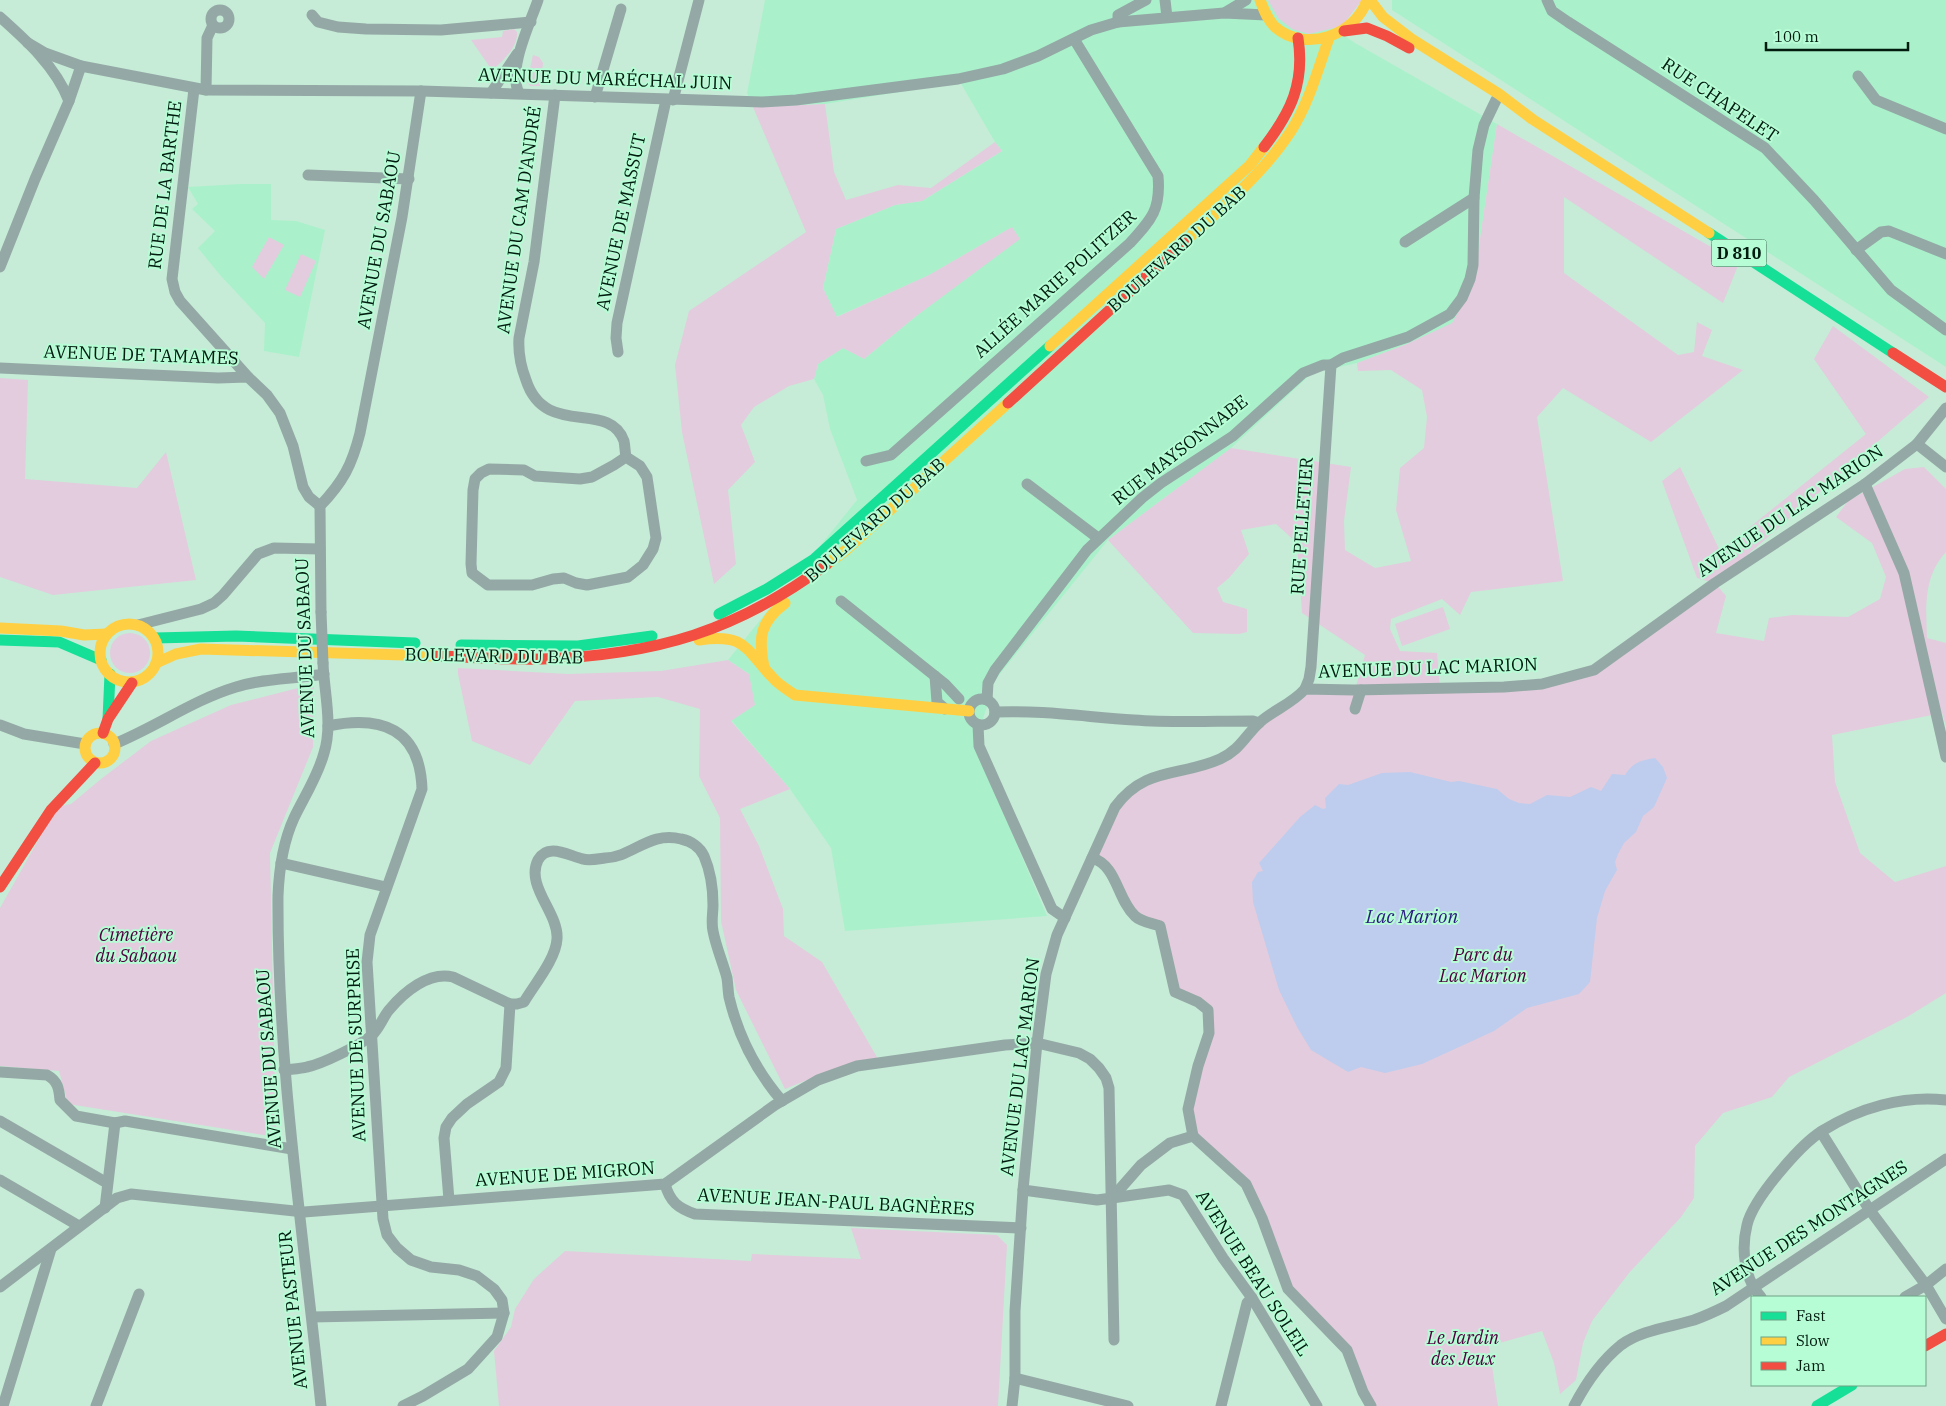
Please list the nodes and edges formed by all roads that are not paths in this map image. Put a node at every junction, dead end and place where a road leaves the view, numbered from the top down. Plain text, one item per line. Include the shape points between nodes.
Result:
1 (538, 0) edge
2 (699, 0) edge
3 (1146, 0) edge
4 (1165, 0) edge
5 (1246, 0) edge
6 (1260, 0) edge
7 (1369, 0) edge
8 (1547, 0) edge
9 (621, 9) dead end
10 (1224, 13) junction
11 (312, 14) dead end
12 (1266, 15) junction
13 (0, 17) edge
14 (1166, 17) junction
15 (530, 22) junction
16 (1118, 22) junction
17 (213, 25) dead end
18 (1344, 31) junction
19 (1298, 38) junction
20 (1330, 38) junction
21 (1074, 39) junction
22 (28, 43) junction
23 (520, 50) junction
24 (81, 66) junction
25 (1858, 76) dead end
26 (194, 89) junction
27 (206, 90) junction
28 (421, 91) junction
29 (491, 93) junction
30 (519, 93) junction
31 (555, 95) junction
32 (596, 96) junction
33 (670, 100) junction
34 (1496, 100) junction
35 (69, 101) junction
36 (1532, 119) junction
37 (1946, 129) edge
38 (308, 175) dead end
39 (409, 179) junction
40 (1474, 198) junction
41 (1405, 242) dead end
42 (1856, 250) junction
43 (1946, 254) edge
44 (0, 267) edge
45 (1946, 330) edge
46 (618, 352) dead end
47 (1331, 365) junction
48 (0, 368) edge
49 (248, 376) junction
50 (1946, 387) edge
51 (1946, 408) edge
52 (1917, 444) junction
53 (626, 456) junction
54 (866, 460) dead end
55 (1946, 467) edge
56 (1027, 484) dead end
57 (1865, 484) junction
58 (320, 506) junction
59 (1098, 538) junction
60 (320, 549) junction
61 (846, 550) junction
62 (841, 601) dead end
63 (138, 624) junction
64 (0, 628) edge
65 (106, 634) junction
66 (155, 638) junction
67 (0, 640) edge
68 (686, 640) junction
69 (429, 644) dead end
70 (448, 644) dead end
71 (101, 660) junction
72 (156, 663) junction
73 (765, 667) junction
74 (110, 674) junction
75 (324, 674) junction
76 (935, 676) junction
77 (132, 683) junction
78 (1305, 689) junction
79 (1361, 690) junction
80 (959, 699) junction
81 (987, 700) junction
82 (941, 706) junction
83 (971, 707) junction
84 (1356, 709) dead end
85 (995, 712) junction
86 (108, 718) junction
87 (1259, 723) junction
88 (0, 725) edge
89 (978, 725) junction
90 (328, 726) junction
91 (103, 733) junction
92 (85, 744) junction
93 (114, 744) junction
94 (1946, 757) edge
95 (95, 762) junction
96 (1092, 858) junction
97 (281, 863) junction
98 (0, 887) edge
99 (386, 887) junction
100 (1065, 918) junction
101 (510, 1004) junction
102 (372, 1035) junction
103 (1037, 1043) junction
104 (284, 1070) junction
105 (0, 1072) edge
106 (1946, 1100) edge
107 (782, 1101) junction
108 (0, 1121) edge
109 (114, 1124) junction
110 (1821, 1132) junction
111 (1193, 1136) junction
112 (292, 1149) junction
113 (1946, 1158) edge
114 (0, 1180) edge
115 (107, 1182) junction
116 (665, 1184) junction
117 (1023, 1190) junction
118 (1112, 1198) junction
119 (449, 1200) junction
120 (381, 1205) junction
121 (105, 1208) junction
122 (1869, 1209) junction
123 (300, 1211) junction
124 (79, 1226) junction
125 (1021, 1228) junction
126 (51, 1249) junction
127 (1946, 1269) edge
128 (1926, 1286) junction
129 (0, 1287) edge
130 (1757, 1293) edge
131 (139, 1294) dead end
132 (1907, 1296) edge
133 (1252, 1298) junction
134 (504, 1313) junction
135 (312, 1317) junction
136 (1946, 1319) edge
137 (1946, 1334) edge
138 (1114, 1340) dead end
139 (1926, 1345) edge
140 (1015, 1378) junction
141 (1850, 1386) edge
142 (3, 1406) edge
143 (96, 1406) edge
144 (321, 1406) edge
145 (402, 1406) edge
146 (1012, 1406) edge
147 (1128, 1406) edge
148 (1221, 1406) edge
149 (1317, 1406) edge
150 (1371, 1406) edge
151 (1574, 1406) edge
152 (1818, 1406) edge

1 - 15 street
2 - 33 street, AVENUE DE MASSUT
3 - 16 street, AVENUE DU MARÉCHAL JUIN via 1118,15
4 - 14 street
5 - 10 street, AVENUE DU MARÉCHAL JUIN
6 - 12 main road
7 - 18 main road via 1360,17
7 - 36 main road, D 810 via 1383,17 1413,40 1499,94
8 - 42 street, RUE CHAPELET via 1552,10 1568,22 1765,148
9 - 32 street
10 - 12 street, AVENUE DU MARÉCHAL JUIN
10 - 14 street, AVENUE DU MARÉCHAL JUIN
11 - 15 street via 318,22 366,29 441,30
12 - 19 main road via 1285,33
13 - 22 street
14 - 16 street, AVENUE DU MARÉCHAL JUIN
15 - 23 street
16 - 21 street, AVENUE DU MARÉCHAL JUIN
17 - 27 street via 207,38
18 - 20 main road
18 - 34 main road, D 810 via 1367,28 1387,36
19 - 20 main road via 1314,41
19 - 70 main road, BOULEVARD DU BAB via 1302,71 1297,91 1283,123 1250,165 831,543 787,578 716,615 643,638 578,646
20 - 61 main road, BOULEVARD DU BAB via 1310,94 1292,130 1260,173
21 - 33 street, AVENUE DU MARÉCHAL JUIN via 1014,66 958,79 796,100
21 - 54 street, ALLÉE MARIE POLITZER via 1158,176 1160,195 1151,220 1130,243 891,455
22 - 24 street, AVENUE DU MARÉCHAL JUIN
22 - 35 street via 54,72
23 - 29 street
23 - 30 street via 515,86
24 - 26 street, AVENUE DU MARÉCHAL JUIN
24 - 35 street
25 - 37 street via 1876,100
26 - 27 street, AVENUE DU MARÉCHAL JUIN
26 - 49 street, RUE DE LA BARTHE via 172,278 180,301
27 - 28 street, AVENUE DU MARÉCHAL JUIN
28 - 29 street, AVENUE DU MARÉCHAL JUIN
28 - 39 street, AVENUE DU SABAOU
29 - 30 street, AVENUE DU MARÉCHAL JUIN
30 - 31 street, AVENUE DU MARÉCHAL JUIN
31 - 32 street, AVENUE DU MARÉCHAL JUIN
31 - 53 street, AVENUE DU CAM D'ANDRÉ via 534,262 519,349 523,371 529,391 540,405 551,412 608,424 624,441
32 - 33 street, AVENUE DU MARÉCHAL JUIN
33 - 46 street, AVENUE DE MASSUT via 617,323
34 - 36 main road, D 810
34 - 40 street, RUE MAYSONNABE via 1480,136
35 - 44 street
36 - 50 main road, D 810
38 - 39 street
39 - 58 street, AVENUE DU SABAOU via 354,458 334,491
40 - 41 street
40 - 47 street, RUE MAYSONNABE via 1472,272 1462,298 1450,314 1408,337
42 - 43 street via 1881,232 1889,232
42 - 45 street, RUE CHAPELET via 1891,290
47 - 59 street, RUE MAYSONNABE via 1303,373 1234,436 1161,483
47 - 78 street, RUE PELLETIER via 1311,667
48 - 49 street, AVENUE DE TAMAMES
49 - 58 street, AVENUE DE TAMAMES via 280,413 294,446 303,487
51 - 52 street, AVENUE DU LAC MARION
52 - 55 street
52 - 57 street, AVENUE DU LAC MARION
53 - 53 street via 592,477 580,480 534,476 524,470 489,469 482,473 475,479 473,490 472,573 488,585 532,586 564,578 587,585 628,577 643,565 656,538 647,477 640,466
56 - 59 street
57 - 79 street, AVENUE DU LAC MARION via 1594,670 1542,684
57 - 94 street via 1904,573
58 - 60 street, AVENUE DU SABAOU
59 - 81 street, RUE MAYSONNABE via 995,670 988,683
60 - 63 street via 274,548 258,554 223,595 201,609
60 - 75 street, AVENUE DU SABAOU, bridge
61 - 68 main road, BOULEVARD DU BAB via 774,601
61 - 73 main road via 806,589 766,620 760,650
62 - 76 street
63 - 65 main road via 121,624
63 - 66 main road
64 - 65 main road
65 - 71 main road via 100,651
66 - 69 main road, BOULEVARD DU BAB via 236,636
66 - 72 main road
67 - 71 main road via 59,642
68 - 72 main road, BOULEVARD DU BAB via 583,658 201,649 176,654
68 - 73 main road via 713,638 740,642
71 - 74 main road
72 - 77 main road via 146,676
73 - 82 main road via 774,679 796,695
74 - 77 main road via 120,681
74 - 86 main road
75 - 90 street, AVENUE DU SABAOU
75 - 93 street via 236,687 207,697
76 - 80 street
76 - 82 street
77 - 86 main road
78 - 79 street, AVENUE DU LAC MARION
78 - 87 street, AVENUE DU LAC MARION
79 - 84 street
80 - 82 main road
80 - 83 main road
81 - 83 street via 982,699
81 - 85 street
82 - 83 main road
83 - 89 street via 971,719
85 - 87 street via 1038,712 1144,721
85 - 89 street via 990,723
86 - 91 main road
87 - 96 street, AVENUE DU LAC MARION via 1234,751 1220,759 1154,776 1132,788 1115,806
88 - 92 street via 24,734
89 - 100 street via 979,746 1052,909
90 - 97 street, AVENUE DU SABAOU via 325,752 293,821
90 - 99 street, AVENUE DE SURPRISE via 349,722 389,728 405,738 416,756 422,789
91 - 92 main road via 90,736
91 - 93 main road
92 - 95 main road via 86,755
93 - 95 main road via 112,758 104,763
95 - 98 main road via 51,810
96 - 100 street, AVENUE DU LAC MARION
96 - 111 street via 1107,866 1134,915 1160,926 1175,992 1208,1010 1209,1033 1188,1109
97 - 99 street
97 - 104 street, AVENUE DU SABAOU via 278,895
99 - 102 street, AVENUE DE SURPRISE via 370,935 367,962
100 - 103 street, AVENUE DU LAC MARION via 1050,953
101 - 102 street via 444,975 424,980 412,988 389,1010
101 - 107 street via 524,1002 554,952 557,939 556,926 536,879 535,872 542,855 551,851 584,859 611,858 652,840 666,837 682,839 698,846 704,855 710,878 713,932 731,1004 748,1050
101 - 119 street via 506,1068 498,1082 467,1104 446,1127
102 - 104 street via 344,1052 308,1067
102 - 120 street, AVENUE DE SURPRISE
103 - 107 street, AVENUE DE MIGRON via 857,1066 818,1080
103 - 117 street, AVENUE DU LAC MARION
103 - 118 street, AVENUE DE MIGRON via 1079,1053 1095,1064 1106,1078
104 - 112 street, AVENUE DU SABAOU
105 - 109 street via 47,1075 54,1079 60,1100 76,1116
106 - 110 street via 1896,1101 1860,1112
107 - 116 street, AVENUE DE MIGRON
108 - 115 street
109 - 112 street via 124,1121
109 - 115 street
110 - 122 street
110 - 130 street via 1787,1163 1761,1197 1747,1224 1743,1257
111 - 118 street via 1170,1143 1141,1165
111 - 150 street via 1246,1184 1288,1289 1346,1350
112 - 123 street, AVENUE DU SABAOU
113 - 122 street, AVENUE DES MONTAGNES
114 - 124 street
115 - 121 street
116 - 119 street, AVENUE DE MIGRON
116 - 125 street, AVENUE JEAN-PAUL BAGNÈRES via 668,1196 683,1210 695,1214
117 - 118 street, AVENUE BEAU SOLEIL via 1097,1200
117 - 125 street, AVENUE DU LAC MARION
118 - 133 street, AVENUE BEAU SOLEIL via 1168,1190 1183,1195
118 - 138 street, AVENUE DE MIGRON
119 - 120 street, AVENUE DE MIGRON
120 - 123 street, AVENUE DE MIGRON
120 - 134 street, AVENUE DE SURPRISE via 387,1235 397,1248 411,1260 431,1268 459,1270 477,1276 494,1289 502,1300
121 - 123 street, AVENUE DE MIGRON via 116,1198 132,1194
121 - 124 street, AVENUE DE MIGRON
122 - 128 street
122 - 130 street, AVENUE DES MONTAGNES
123 - 135 street, AVENUE PASTEUR
124 - 126 street, AVENUE DE MIGRON
125 - 140 street, AVENUE DU LAC MARION via 1015,1311
126 - 129 street, AVENUE DE MIGRON
126 - 142 street
127 - 128 street
128 - 132 street
128 - 136 street
130 - 151 street, AVENUE DES MONTAGNES via 1622,1344 1588,1380
131 - 143 street
133 - 148 street via 1247,1302
133 - 149 street, AVENUE BEAU SOLEIL
134 - 135 street
134 - 145 street via 497,1337 468,1369
135 - 144 street, AVENUE PASTEUR
137 - 139 main road
140 - 146 street, AVENUE DU LAC MARION
140 - 147 street
141 - 152 main road

